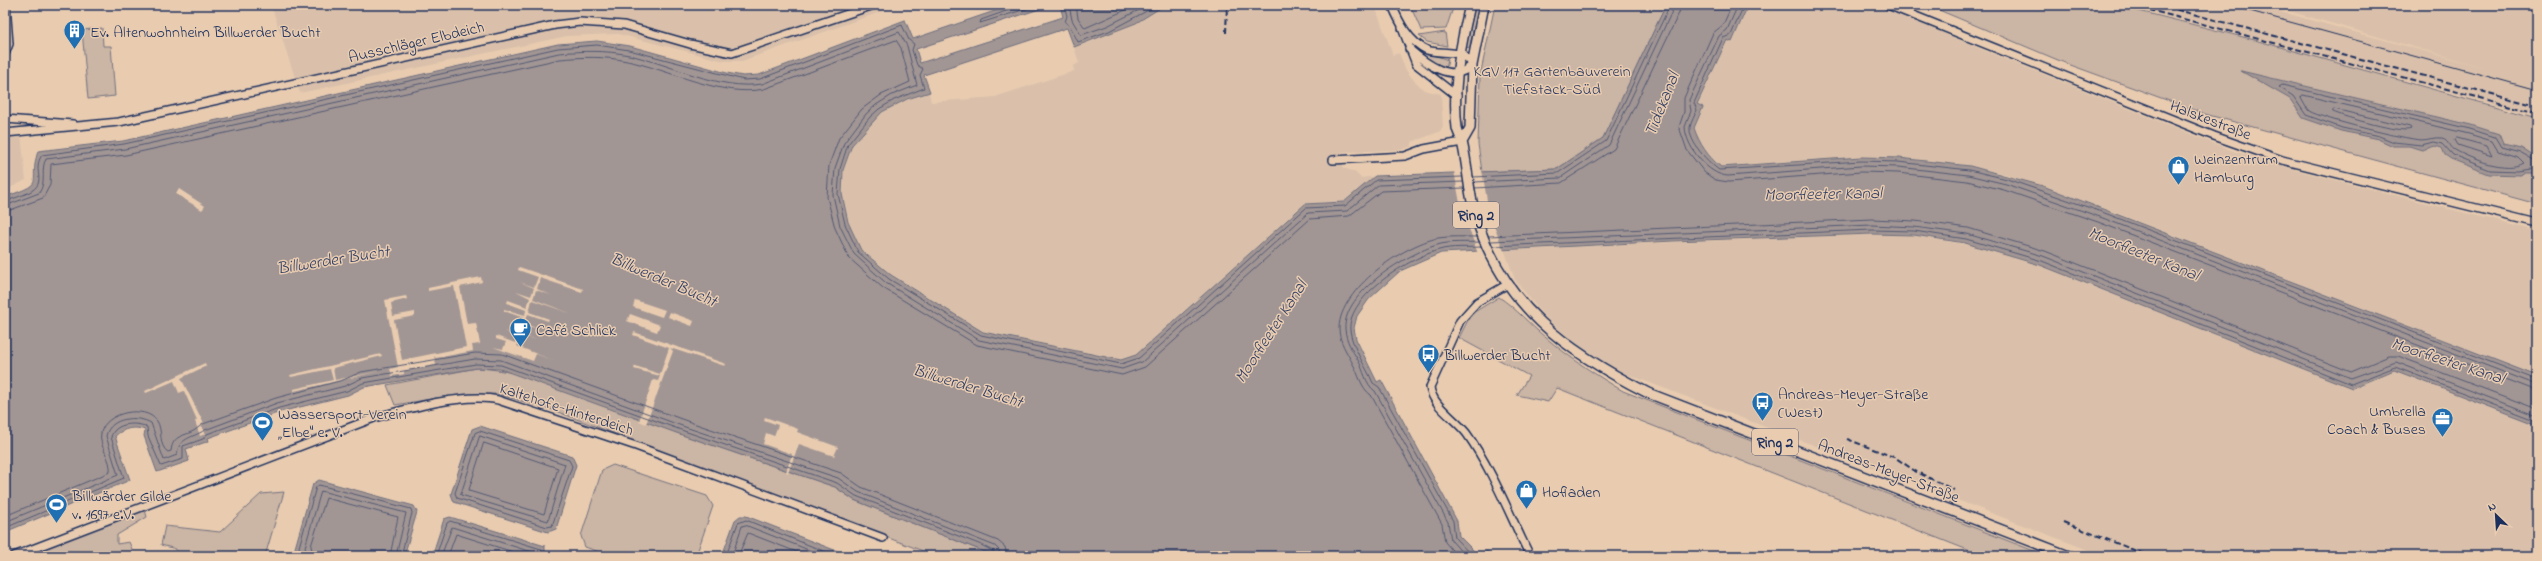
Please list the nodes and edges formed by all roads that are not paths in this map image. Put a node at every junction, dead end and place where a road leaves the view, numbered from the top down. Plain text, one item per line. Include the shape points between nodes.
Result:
1 (6, 5) edge
2 (874, 5) edge
3 (1392, 5) edge
4 (1470, 5) edge
5 (1484, 5) edge
6 (1888, 5) edge
7 (1400, 24) junction
8 (1409, 49) junction
9 (5, 54) edge
10 (1461, 55) junction
11 (1472, 65) junction
12 (1458, 73) junction
13 (1458, 96) junction
14 (5, 119) edge
15 (85, 126) junction
16 (5, 133) edge
17 (1462, 142) junction
18 (1333, 160) dead end
19 (2537, 223) edge
20 (1508, 284) junction
21 (883, 538) dead end
22 (14, 556) edge
23 (1530, 556) edge
24 (2069, 556) edge

1 - 9 street via 9,44
2 - 15 street, Ausschläger Elbdeich via 732,53 624,25 580,22 555,25 264,91 119,122
3 - 7 street
4 - 10 main road, Ring 2
5 - 11 main road
6 - 19 street, Halskestraße via 2206,133 2282,160
7 - 8 street
7 - 10 street via 1427,50
8 - 12 street via 1437,68 1449,73
8 - 13 street via 1420,68
10 - 11 street
10 - 12 main road, Ring 2
11 - 12 street
11 - 17 main road via 1470,128
12 - 13 main road, Andreas-Meyer-Straße / Ring 2
13 - 17 main road, Andreas-Meyer-Straße / Ring 2 via 1458,129
14 - 15 street
15 - 16 street, Ausschläger Elbdeich
17 - 18 street via 1424,149 1405,156
17 - 20 main road, Andreas-Meyer-Straße / Ring 2 via 1479,224 1499,270
20 - 23 street via 1477,302 1460,321 1430,387 1434,399 1462,429 1477,450
20 - 24 main road, Andreas-Meyer-Straße / Ring 2 via 1537,319 1568,346 1602,370 1648,393
21 - 22 street, Kaltehofe-Hinterdeich via 636,446 498,400 478,397 374,418

